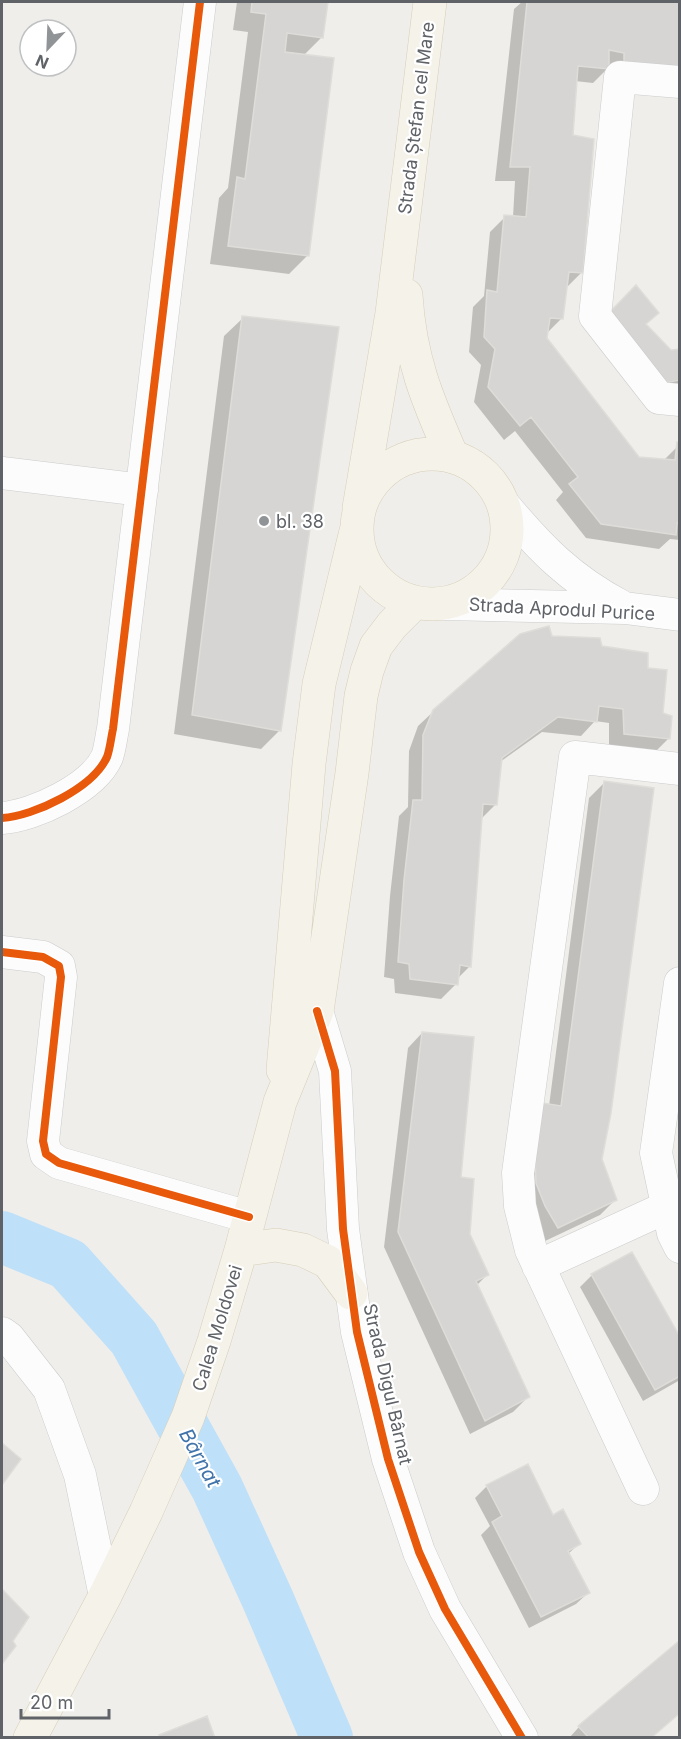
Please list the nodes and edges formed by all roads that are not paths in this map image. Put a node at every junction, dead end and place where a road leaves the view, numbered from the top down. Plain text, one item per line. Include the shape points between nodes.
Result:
1 (200, 2) edge
2 (430, 2) edge
3 (680, 82) edge
4 (402, 235) junction
5 (680, 400) edge
6 (452, 456) junction
7 (2, 473) edge
8 (142, 490) junction
9 (504, 505) junction
10 (357, 520) junction
11 (430, 603) junction
12 (625, 608) junction
13 (680, 615) edge
14 (680, 769) edge
15 (2, 818) edge
16 (301, 858) junction
17 (2, 952) edge
18 (679, 984) edge
19 (317, 1011) junction
20 (280, 1102) junction
21 (668, 1207) junction
22 (249, 1217) junction
23 (680, 1247) edge
24 (241, 1250) junction
25 (538, 1266) junction
26 (351, 1293) junction
27 (2, 1333) edge
28 (643, 1489) dead end
29 (105, 1596) junction
30 (30, 1737) edge
31 (522, 1737) edge

1 - 8 street
2 - 4 main road, Strada Ștefan cel Mare
3 - 5 street via 620,77 595,316 659,398
4 - 6 main road via 408,328 418,376
4 - 10 main road
6 - 9 main road via 475,466 492,483
6 - 10 main road via 429,453 406,458 385,469 369,487
7 - 8 street
8 - 15 street via 107,756 78,789 17,817
9 - 11 main road via 508,531 503,556 489,579 470,595
9 - 12 street via 567,572
10 - 11 main road via 361,555 373,577 391,593
10 - 16 main road via 318,684
11 - 12 street, Strada Aprodul Purice
11 - 19 main road via 392,625 376,646 367,671
12 - 13 street, Strada Aprodul Purice
14 - 25 street via 575,757 518,1173 520,1206
16 - 19 main road via 319,896 307,977
16 - 20 main road
17 - 22 street via 43,957 59,966 43,1142 46,1154 59,1163
18 - 21 street via 656,1153
19 - 20 main road
19 - 26 street, Strada Digul Bârnat via 334,1071 343,1229
20 - 22 main road, Calea Moldovei
21 - 23 street
21 - 25 street
22 - 24 main road, Calea Moldovei
24 - 26 main road via 276,1245 303,1250 328,1262
24 - 29 main road, Calea Moldovei via 188,1417
25 - 28 street
26 - 31 street, Strada Digul Bârnat via 388,1459 418,1552 445,1609
27 - 29 street via 49,1389 80,1474
29 - 30 main road, Calea Moldovei

